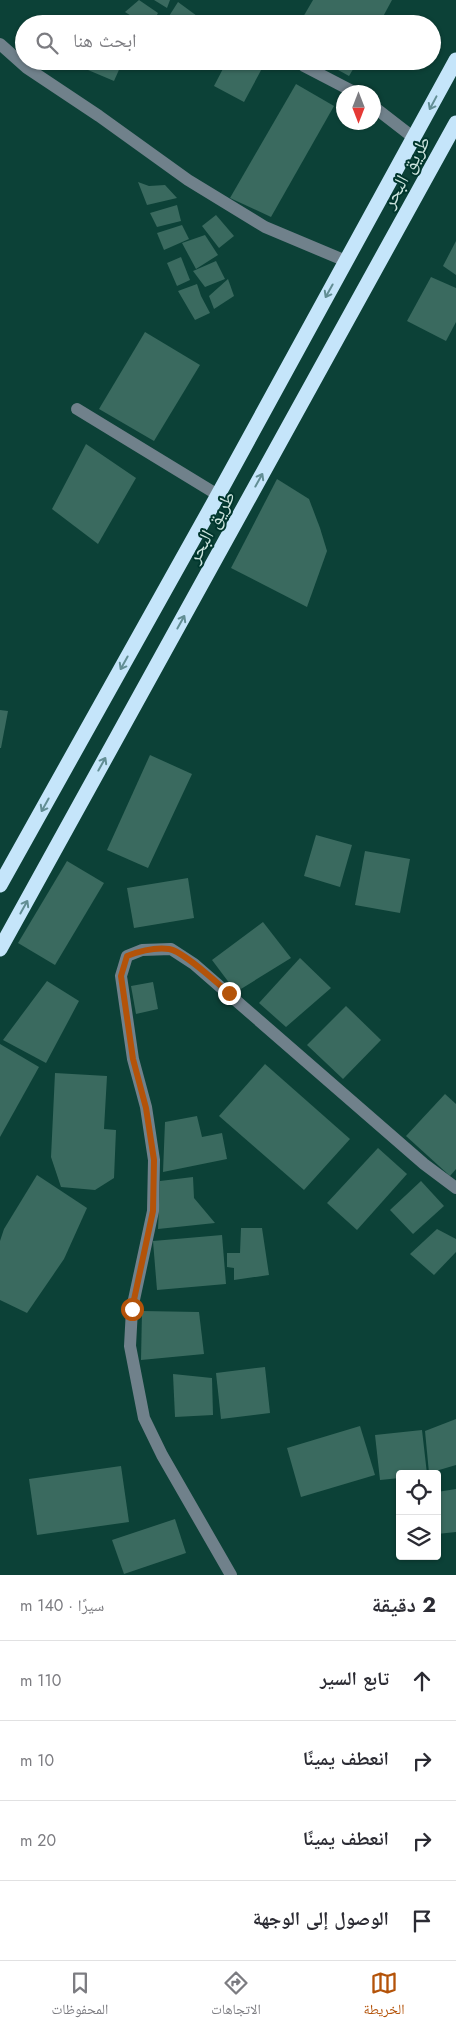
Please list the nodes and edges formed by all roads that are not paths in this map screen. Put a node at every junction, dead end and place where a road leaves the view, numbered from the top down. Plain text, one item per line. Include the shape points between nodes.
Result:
1 (0, 44) edge
2 (15, 57) edge
3 (456, 60) edge
4 (30, 70) edge
5 (312, 70) edge
6 (341, 85) edge
7 (381, 112) edge
8 (456, 123) edge
9 (414, 138) junction
10 (346, 261) junction
11 (77, 409) dead end
12 (218, 495) junction
13 (0, 885) edge
14 (0, 949) edge
15 (456, 1188) edge
16 (231, 1575) edge

1 - 2 street
3 -> 9 highway, طريق البحر
4 - 10 street via 188,180 265,227
5 - 6 street
7 - 9 street
14 -> 8 highway, طريق البحر
9 - 10 highway, طريق البحر
10 -> 12 highway, طريق البحر
11 - 12 street
12 -> 13 highway, طريق البحر
15 - 16 street via 417,1158 194,964 171,949 142,950 127,956 121,976 133,1059 146,1108 154,1160 153,1211 132,1309 131,1354 144,1418

